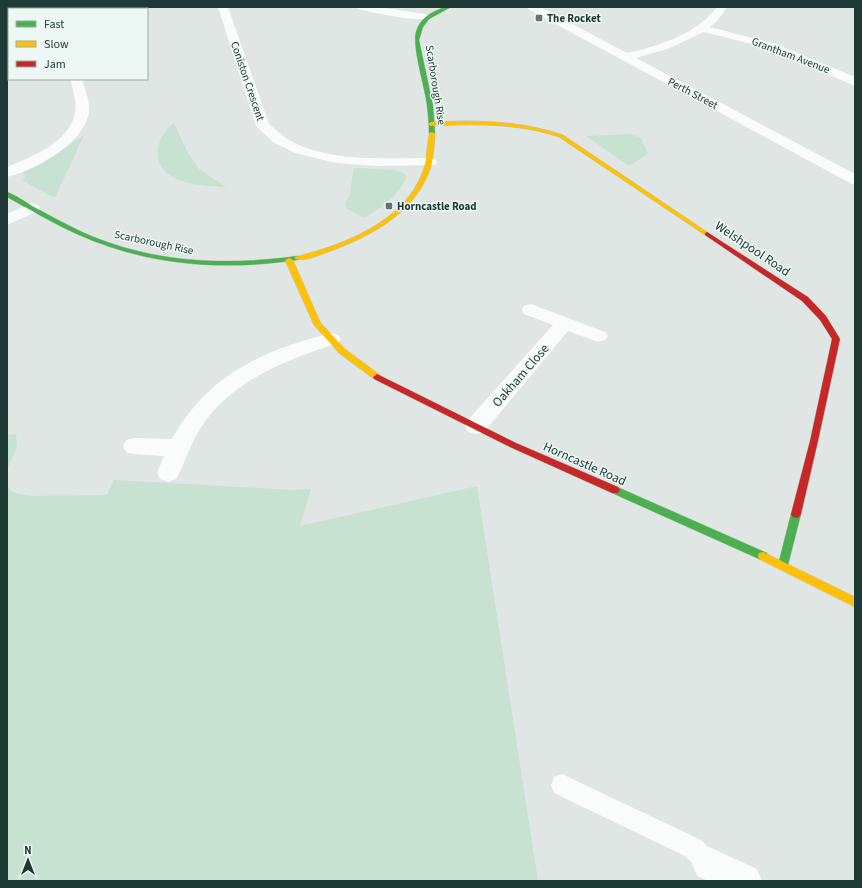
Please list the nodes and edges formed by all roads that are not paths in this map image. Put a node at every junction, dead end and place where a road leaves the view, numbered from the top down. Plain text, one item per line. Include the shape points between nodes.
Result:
1 (223, 7) edge
2 (362, 7) edge
3 (448, 7) edge
4 (532, 7) edge
5 (722, 7) edge
6 (425, 17) junction
7 (702, 28) junction
8 (627, 57) junction
9 (76, 80) edge
10 (855, 82) edge
11 (431, 124) junction
12 (430, 162) junction
13 (7, 173) edge
14 (855, 180) edge
15 (7, 194) edge
16 (32, 208) junction
17 (7, 220) edge
18 (289, 260) junction
19 (531, 310) dead end
20 (565, 323) junction
21 (598, 336) dead end
22 (332, 339) junction
23 (476, 426) junction
24 (134, 446) dead end
25 (178, 448) junction
26 (168, 473) dead end
27 (782, 565) junction
28 (855, 602) edge
29 (562, 785) dead end
30 (709, 864) joint
31 (745, 881) edge

1 - 12 street, Coniston Crescent via 263,126 276,138 310,153 342,159
2 - 6 street
3 - 6 street
4 - 8 street, Perth Street
5 - 7 street
6 - 11 street, Scarborough Rise via 418,28 417,40
7 - 8 street via 670,44
7 - 10 street, Grantham Avenue via 772,46
8 - 14 street, Perth Street
9 - 13 street via 82,111 75,129 49,152
11 - 12 street, Scarborough Rise
11 - 27 street, Welshpool Road via 527,126 546,129 561,136 805,299 823,318 836,339 814,441
12 - 18 street, Scarborough Rise via 423,183 415,196 376,228 328,250
15 - 16 street, Scarborough Rise
16 - 17 street
16 - 18 street, Scarborough Rise via 106,244 164,259 242,265
18 - 22 street, Horncastle Road via 317,323
19 - 20 street
20 - 21 street
20 - 23 street, Oakham Close
22 - 23 street, Horncastle Road via 342,351 371,374
22 - 25 street via 274,359 231,383 203,409
23 - 27 street, Horncastle Road
24 - 25 street
25 - 26 street
27 - 28 street, Horncastle Road
29 - 30 lane via 693,848
30 - 31 street

